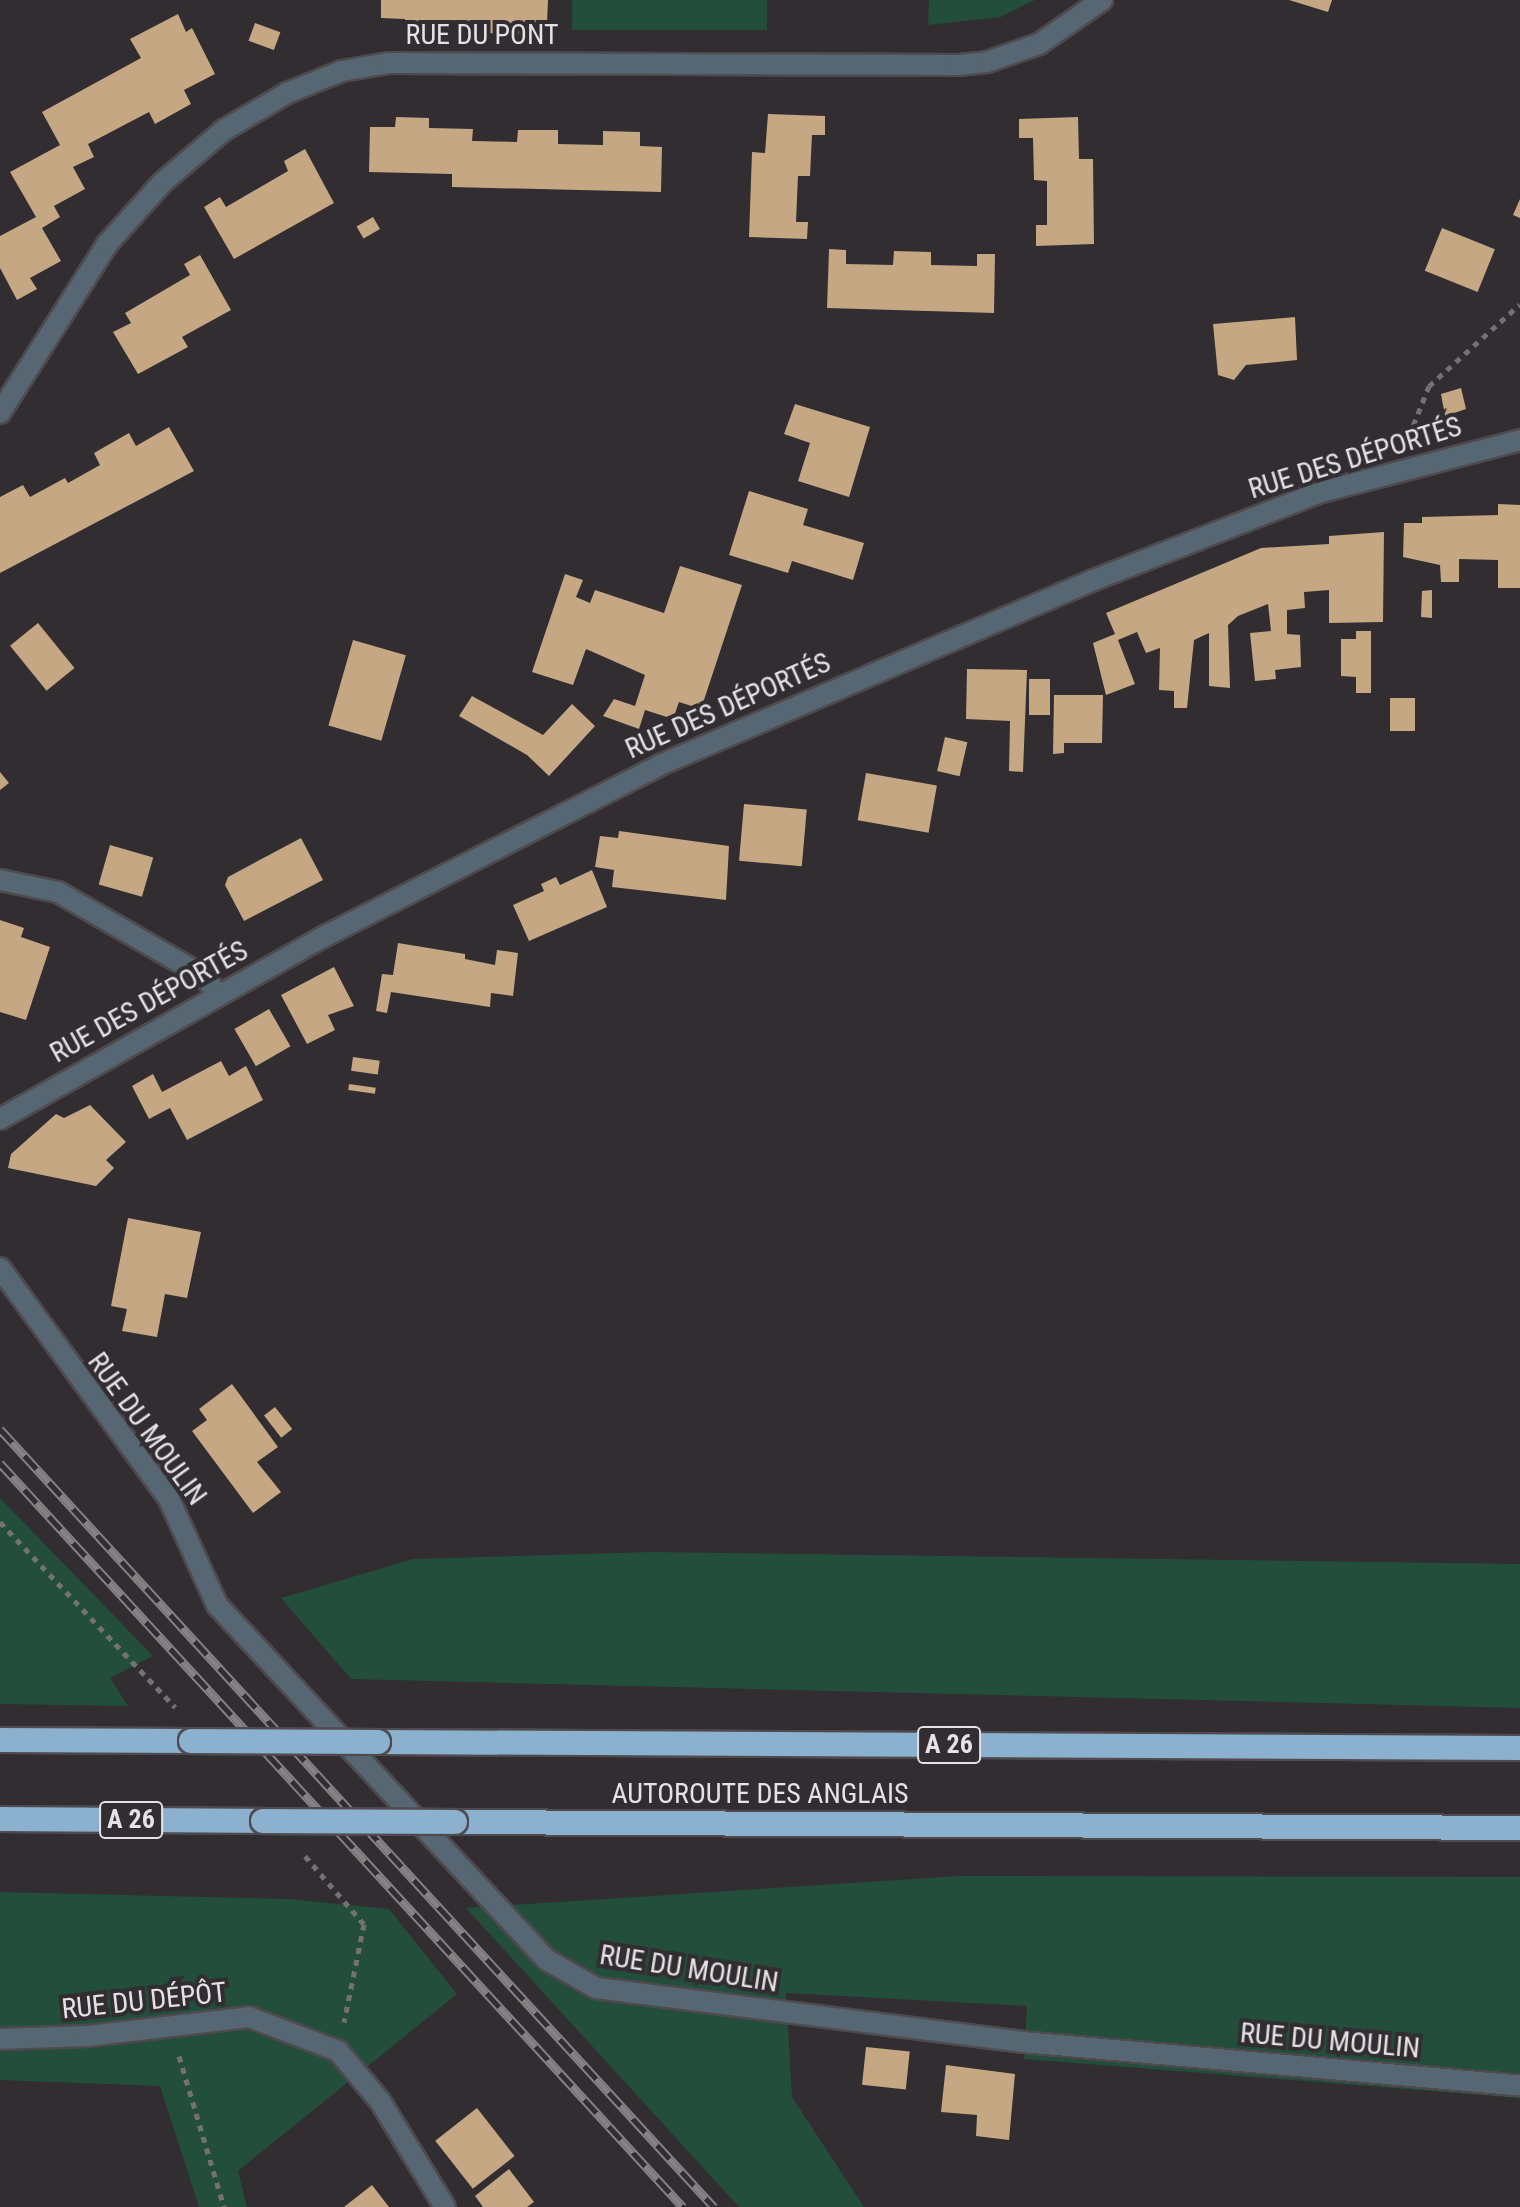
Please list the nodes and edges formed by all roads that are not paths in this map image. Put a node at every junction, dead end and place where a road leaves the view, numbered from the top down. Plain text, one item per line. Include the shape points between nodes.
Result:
1 (1102, 0) edge
2 (0, 413) edge
3 (1520, 440) edge
4 (0, 880) edge
5 (217, 994) junction
6 (0, 1119) edge
7 (0, 1268) edge
8 (0, 1740) edge
9 (1520, 1748) edge
10 (0, 1819) edge
11 (1520, 1828) edge
12 (0, 2039) edge
13 (1520, 2086) edge
14 (445, 2207) edge

1 - 2 street, RUE DU PONT via 1039,44 1001,59 959,65 389,63 342,71 287,93 224,130 163,182 108,243
3 - 5 street, RUE DES DÉPORTÉS via 1321,492 1091,581 660,765 492,847
4 - 5 street via 58,892 205,977
5 - 6 street, RUE DES DÉPORTÉS
7 - 13 street, RUE DU MOULIN via 169,1499 217,1605 547,1960 596,1988 1022,2042
8 - 9 highway, AUTOROUTE DES ANGLAIS / A 26, bridge
10 - 11 highway, AUTOROUTE DES ANGLAIS / A 26, bridge
12 - 14 street, RUE DU DÉPÔT via 171,2028 249,2017 338,2051 380,2101

